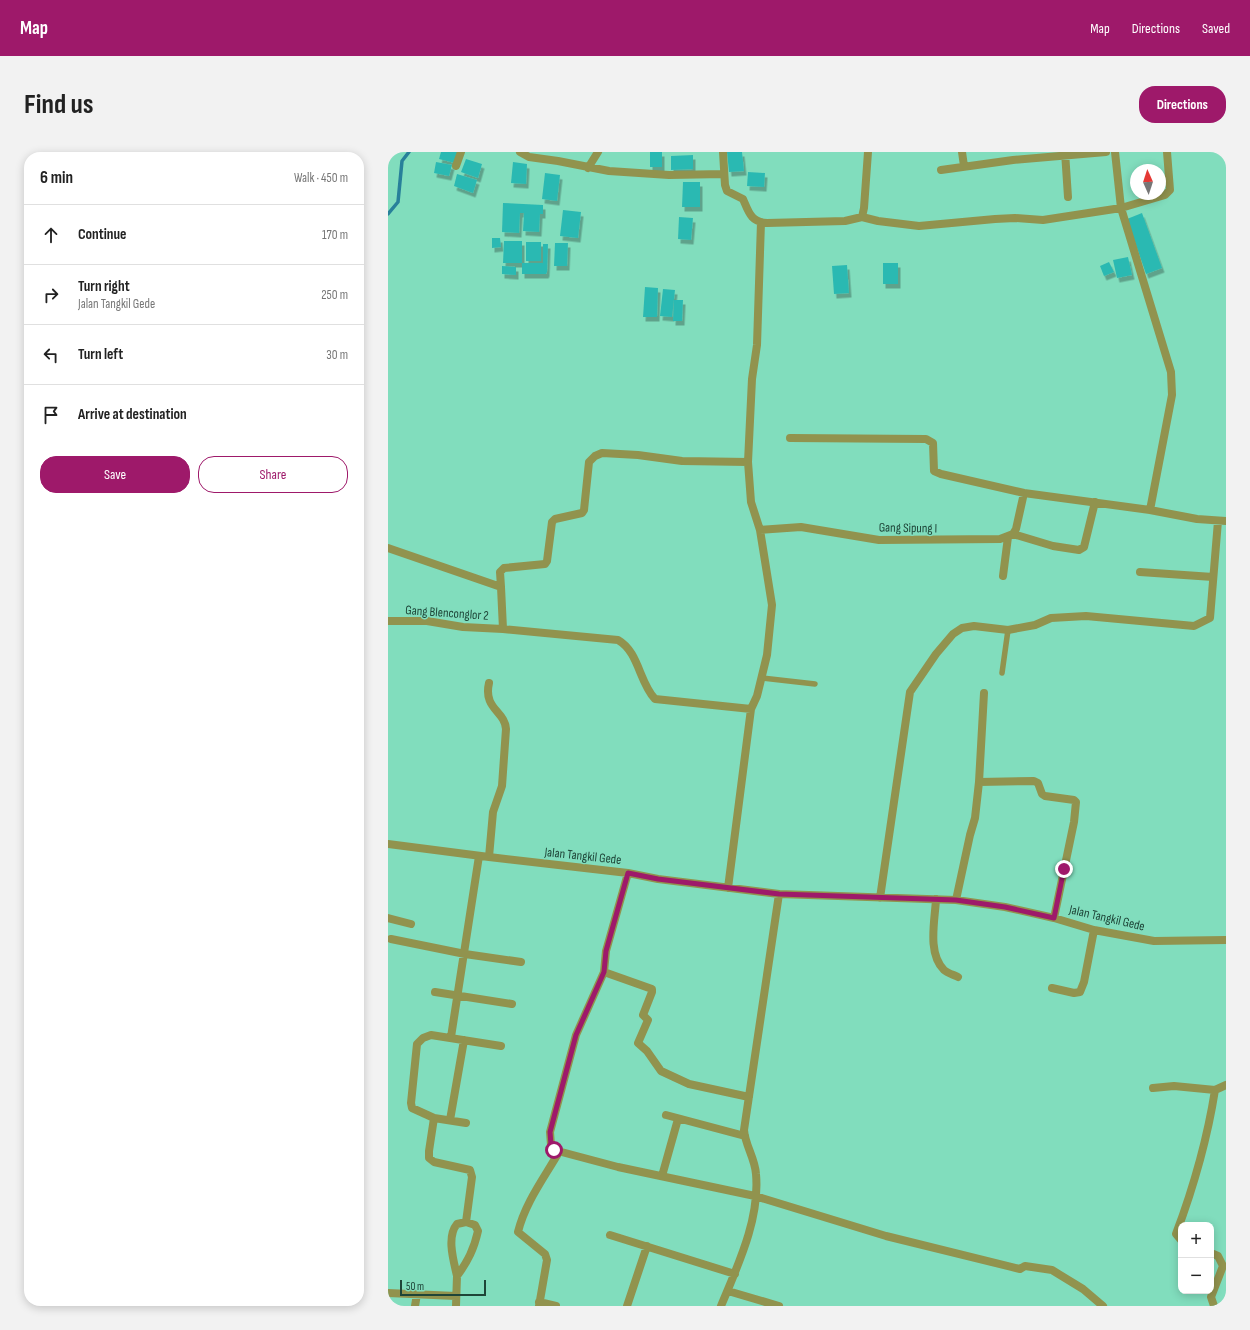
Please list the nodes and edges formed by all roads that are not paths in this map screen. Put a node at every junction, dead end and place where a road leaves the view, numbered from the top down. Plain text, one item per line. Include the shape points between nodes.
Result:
1 (461, 152) edge
2 (520, 152) edge
3 (598, 152) edge
4 (723, 152) edge
5 (868, 152) edge
6 (962, 152) edge
7 (1106, 152) edge
8 (1116, 152) edge
9 (1167, 152) edge
10 (1065, 154) edge
11 (1013, 156) edge
12 (456, 166) dead end
13 (964, 166) junction
14 (588, 168) junction
15 (940, 170) dead end
16 (724, 174) junction
17 (1068, 197) dead end
18 (1121, 208) junction
19 (862, 217) junction
20 (761, 222) junction
21 (790, 438) dead end
22 (748, 462) junction
23 (1024, 493) junction
24 (1095, 502) junction
25 (1150, 510) junction
26 (1222, 521) edge
27 (760, 530) junction
28 (1011, 535) junction
29 (388, 548) edge
30 (1140, 572) dead end
31 (1003, 576) dead end
32 (1213, 577) junction
33 (501, 587) junction
34 (388, 621) edge
35 (504, 629) junction
36 (1008, 630) junction
37 (1002, 673) dead end
38 (762, 678) junction
39 (489, 683) dead end
40 (815, 684) dead end
41 (984, 693) dead end
42 (751, 709) junction
43 (979, 782) junction
44 (388, 844) edge
45 (479, 856) junction
46 (490, 858) junction
47 (628, 873) junction
48 (728, 888) junction
49 (779, 894) junction
50 (880, 898) junction
51 (936, 899) junction
52 (956, 900) junction
53 (388, 918) edge
54 (1054, 918) junction
55 (411, 924) dead end
56 (1094, 930) junction
57 (391, 939) dead end
58 (1226, 940) edge
59 (465, 954) junction
60 (521, 962) dead end
61 (604, 972) junction
62 (958, 977) dead end
63 (1052, 988) dead end
64 (435, 992) dead end
65 (457, 996) junction
66 (512, 1004) dead end
67 (451, 1037) junction
68 (464, 1040) junction
69 (501, 1046) dead end
70 (1226, 1084) edge
71 (1154, 1088) dead end
72 (1215, 1090) junction
73 (749, 1097) junction
74 (666, 1114) dead end
75 (434, 1118) junction
76 (678, 1119) junction
77 (450, 1120) junction
78 (466, 1123) dead end
79 (744, 1136) junction
80 (559, 1152) junction
81 (662, 1176) junction
82 (755, 1196) junction
83 (466, 1222) junction
84 (1181, 1222) edge
85 (610, 1235) dead end
86 (647, 1246) junction
87 (1214, 1254) edge
88 (1225, 1264) edge
89 (735, 1274) junction
90 (457, 1276) junction
91 (728, 1291) junction
92 (388, 1293) edge
93 (416, 1294) junction
94 (456, 1296) junction
95 (539, 1304) edge
96 (415, 1306) edge
97 (456, 1306) edge
98 (556, 1306) edge
99 (627, 1306) edge
100 (721, 1306) edge
101 (779, 1306) edge
102 (1103, 1306) edge
103 (1214, 1306) edge

1 - 12 street
2 - 14 street via 529,157 558,160
3 - 14 street
4 - 16 street
5 - 19 street
6 - 13 street
7 - 10 street
8 - 18 street
9 - 18 street via 1169,194
10 - 11 street
10 - 17 street
11 - 13 street
13 - 15 street
14 - 16 street via 663,174
16 - 20 street via 727,191 743,199 750,216
18 - 19 street via 1043,220 1015,218 919,226
18 - 25 street via 1172,385
19 - 20 street via 845,221
20 - 22 street via 757,344 752,379
21 - 23 street via 926,438 933,443 934,471
22 - 27 street via 751,502
22 - 33 street via 682,461 602,453 595,456 589,462 582,513 555,519 552,522 545,564 504,568 500,572
23 - 24 street
23 - 28 street via 1016,529
24 - 25 street
24 - 28 street via 1084,547 1079,550
25 - 26 street
26 - 32 street
27 - 28 street, Gang Sipung I via 801,527 892,541 1000,539
27 - 38 street via 772,605 768,649
28 - 31 street
29 - 33 street
30 - 32 street
32 - 36 street via 1210,618 1194,626 1068,616
33 - 35 street
34 - 35 street, Gang Blenconglor 2 via 426,621
35 - 42 street, Gang Blenconglor 2 via 618,640 626,644 655,699
36 - 37 lane
36 - 50 street via 974,626 962,628 941,648 910,692
38 - 40 lane
38 - 42 street
39 - 46 street via 487,690 490,703 506,723 502,786 493,812
41 - 43 street
42 - 48 street
43 - 52 street via 975,818
43 - 54 street via 1034,781 1038,783 1045,796 1076,802
44 - 45 street, Jalan Tangkil Gede
45 - 46 street, Jalan Tangkil Gede
45 - 59 street
46 - 47 street, Jalan Tangkil Gede
47 - 48 street, Jalan Tangkil Gede
47 - 61 street via 606,951
48 - 49 street, Jalan Tangkil Gede
49 - 50 street, Jalan Tangkil Gede
49 - 73 street
50 - 51 street, Jalan Tangkil Gede
51 - 52 street, Jalan Tangkil Gede
51 - 62 street via 935,949 945,971
52 - 54 street, Jalan Tangkil Gede
53 - 55 street
54 - 56 street, Jalan Tangkil Gede
56 - 58 street, Jalan Tangkil Gede via 1154,942
56 - 63 street via 1080,992
57 - 59 street
59 - 60 street
59 - 65 street
61 - 73 street via 652,989 643,1015 648,1020 638,1042 661,1071 689,1084
61 - 80 street via 576,1035 550,1132 551,1145
64 - 65 street
65 - 66 street
65 - 67 street
67 - 68 street
67 - 75 street via 431,1034 417,1044 412,1108
68 - 69 street
68 - 77 street
70 - 72 street
71 - 72 street via 1174,1086
72 - 84 street via 1208,1132 1194,1187
73 - 79 street
74 - 76 street
75 - 77 street
75 - 83 street via 430,1158 434,1162 470,1170 472,1177
76 - 79 street
76 - 81 street
77 - 78 street
79 - 82 street via 753,1157 756,1173
80 - 81 street
80 - 95 street via 521,1218 518,1232 545,1254 547,1260
81 - 82 street
82 - 89 street via 752,1219
82 - 102 street via 886,1236 1020,1269 1024,1266 1052,1270 1069,1279
83 - 90 street via 457,1224 453,1232 452,1246
83 - 90 street via 475,1225 478,1231 475,1248
85 - 86 street
86 - 89 street
86 - 99 street
87 - 88 street
88 - 103 street via 1211,1297
89 - 91 street
90 - 94 street
91 - 100 street
91 - 101 street
92 - 93 street
93 - 94 street
93 - 96 street
94 - 97 street
95 - 98 street

